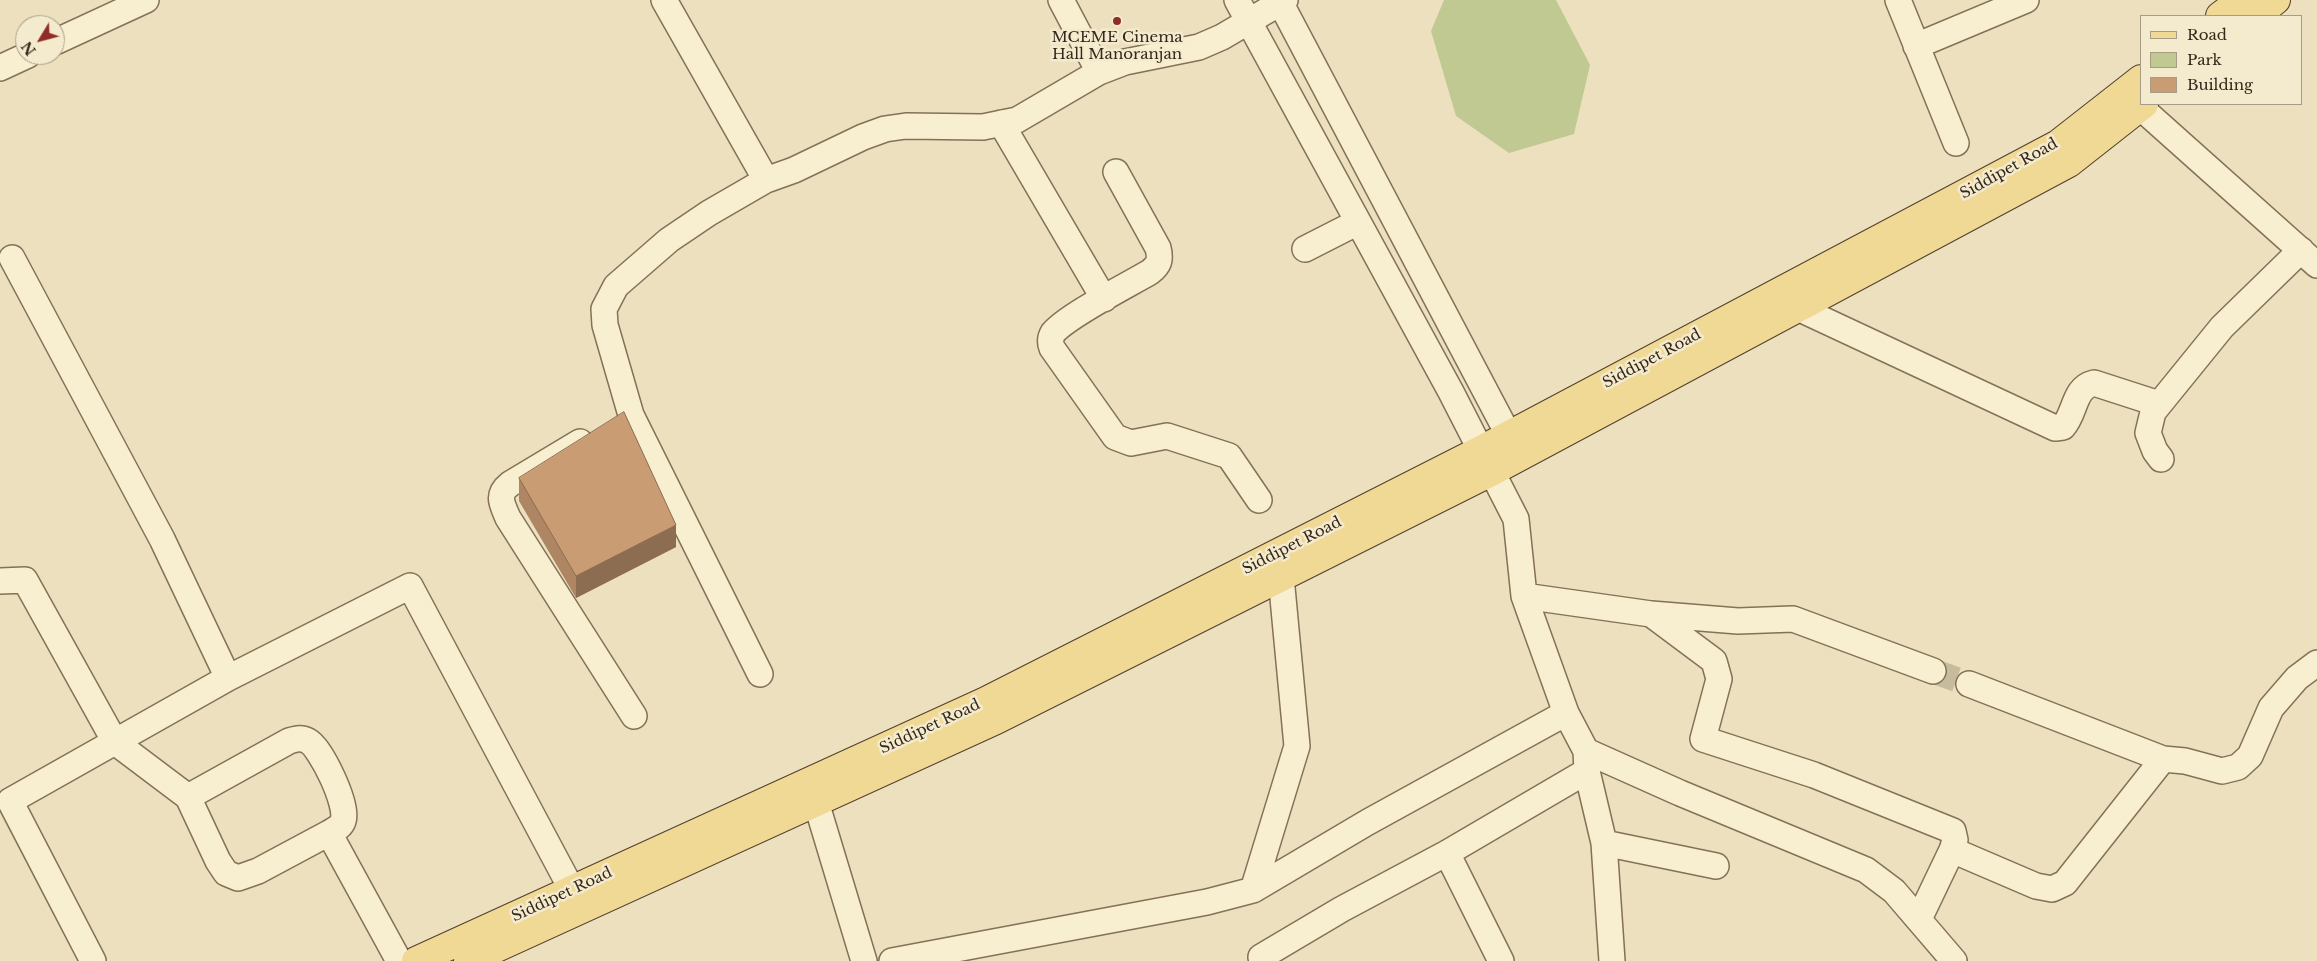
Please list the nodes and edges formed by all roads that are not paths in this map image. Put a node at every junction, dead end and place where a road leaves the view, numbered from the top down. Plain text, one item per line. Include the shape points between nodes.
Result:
1 (146, 0) edge
2 (664, 0) edge
3 (1061, 0) edge
4 (1898, 0) edge
5 (2026, 0) edge
6 (2241, 0) edge
7 (2276, 0) edge
8 (1281, 1) edge
9 (1243, 10) edge
10 (2221, 15) edge
11 (2256, 15) edge
12 (65, 37) edge
13 (1916, 46) junction
14 (15, 61) edge
15 (0, 68) edge
16 (1099, 72) junction
17 (2140, 80) edge
18 (2142, 105) edge
19 (1336, 107) junction
20 (1001, 123) junction
21 (1305, 126) junction
22 (1956, 143) dead end
23 (1116, 172) dead end
24 (766, 180) junction
25 (1358, 222) junction
26 (1401, 230) junction
27 (1370, 246) junction
28 (1305, 249) dead end
29 (12, 258) dead end
30 (2309, 258) edge
31 (1104, 299) junction
32 (1798, 308) junction
33 (2159, 404) junction
34 (631, 415) junction
35 (1514, 446) junction
36 (2161, 459) dead end
37 (1487, 461) junction
38 (1259, 500) dead end
39 (1280, 578) junction
40 (0, 581) edge
41 (1524, 596) junction
42 (1651, 614) junction
43 (2317, 663) edge
44 (1933, 671) tunnel mouth
45 (760, 674) dead end
46 (228, 678) junction
47 (1968, 684) tunnel mouth
48 (1566, 713) junction
49 (634, 716) dead end
50 (115, 742) junction
51 (2163, 758) junction
52 (1586, 761) junction
53 (188, 797) junction
54 (816, 802) junction
55 (329, 833) junction
56 (1604, 843) junction
57 (1952, 850) junction
58 (1447, 853) junction
59 (1716, 866) dead end
60 (572, 890) junction
61 (1254, 890) junction
62 (1919, 919) junction
63 (1261, 957) dead end
64 (93, 961) edge
65 (399, 961) edge
66 (416, 961) edge
67 (468, 961) edge
68 (864, 961) edge
69 (892, 961) edge
70 (1501, 961) edge
71 (1612, 961) edge
72 (1954, 961) edge

1 - 12 street
2 - 24 street
3 - 16 street
4 - 13 street
5 - 13 street
6 - 10 main road
7 - 11 main road
8 - 9 street
8 - 19 street
9 - 16 street via 1222,38 1199,47 1125,62
9 - 21 street
13 - 22 street
14 - 15 street
16 - 20 street via 1017,120
17 - 35 main road, Siddipet Road via 2058,144
18 - 30 street
18 - 32 main road, Siddipet Road via 2069,162
19 - 21 street
19 - 26 street
20 - 24 street via 983,127 933,125 885,129
20 - 31 street
21 - 25 street
23 - 31 street via 1161,259 1150,272
24 - 34 street via 670,240 616,286 609,297 604,309 605,325
25 - 27 street
25 - 28 street
26 - 27 street
26 - 35 street
27 - 37 street
29 - 46 street via 162,540
30 - 33 street via 2222,327
31 - 38 street via 1068,320 1050,341 1115,436 1131,443 1167,436 1229,456
32 - 33 street via 2055,428 2063,427 2069,421 2081,389 2094,383
32 - 35 main road, Siddipet Road
33 - 36 street via 2153,412 2148,433
34 - 45 street
34 - 49 street via 603,428 510,484 500,496 508,518
35 - 37 main road, Siddipet Road
37 - 39 main road, Siddipet Road
37 - 41 street via 1516,519
37 - 60 main road, Siddipet Road via 986,701
39 - 54 main road, Siddipet Road via 996,720
39 - 61 street via 1297,746
40 - 50 street via 25,580
41 - 42 street
41 - 48 street
42 - 44 street via 1738,621 1793,619
42 - 57 street via 1714,661 1719,679 1703,739 1814,775 1953,831
43 - 51 street via 2297,678 2271,708 2250,756 2238,767 2222,771
46 - 50 street
46 - 60 street via 410,586
47 - 51 street
48 - 52 street
48 - 61 street via 1368,822
50 - 53 street
50 - 64 street via 10,801
51 - 57 street via 2066,883 2052,889 2036,886
52 - 56 street
52 - 58 street
52 - 62 street via 1680,793 1866,870 1894,891
53 - 55 street via 218,861 226,873 238,878 258,871
53 - 55 street via 300,738 315,747 345,807 344,820
54 - 67 main road, Siddipet Road
54 - 68 street
55 - 65 street
56 - 59 street
56 - 71 street
57 - 62 street
58 - 63 street
58 - 70 street
60 - 66 main road, Siddipet Road
61 - 69 street via 1207,902
62 - 72 street

